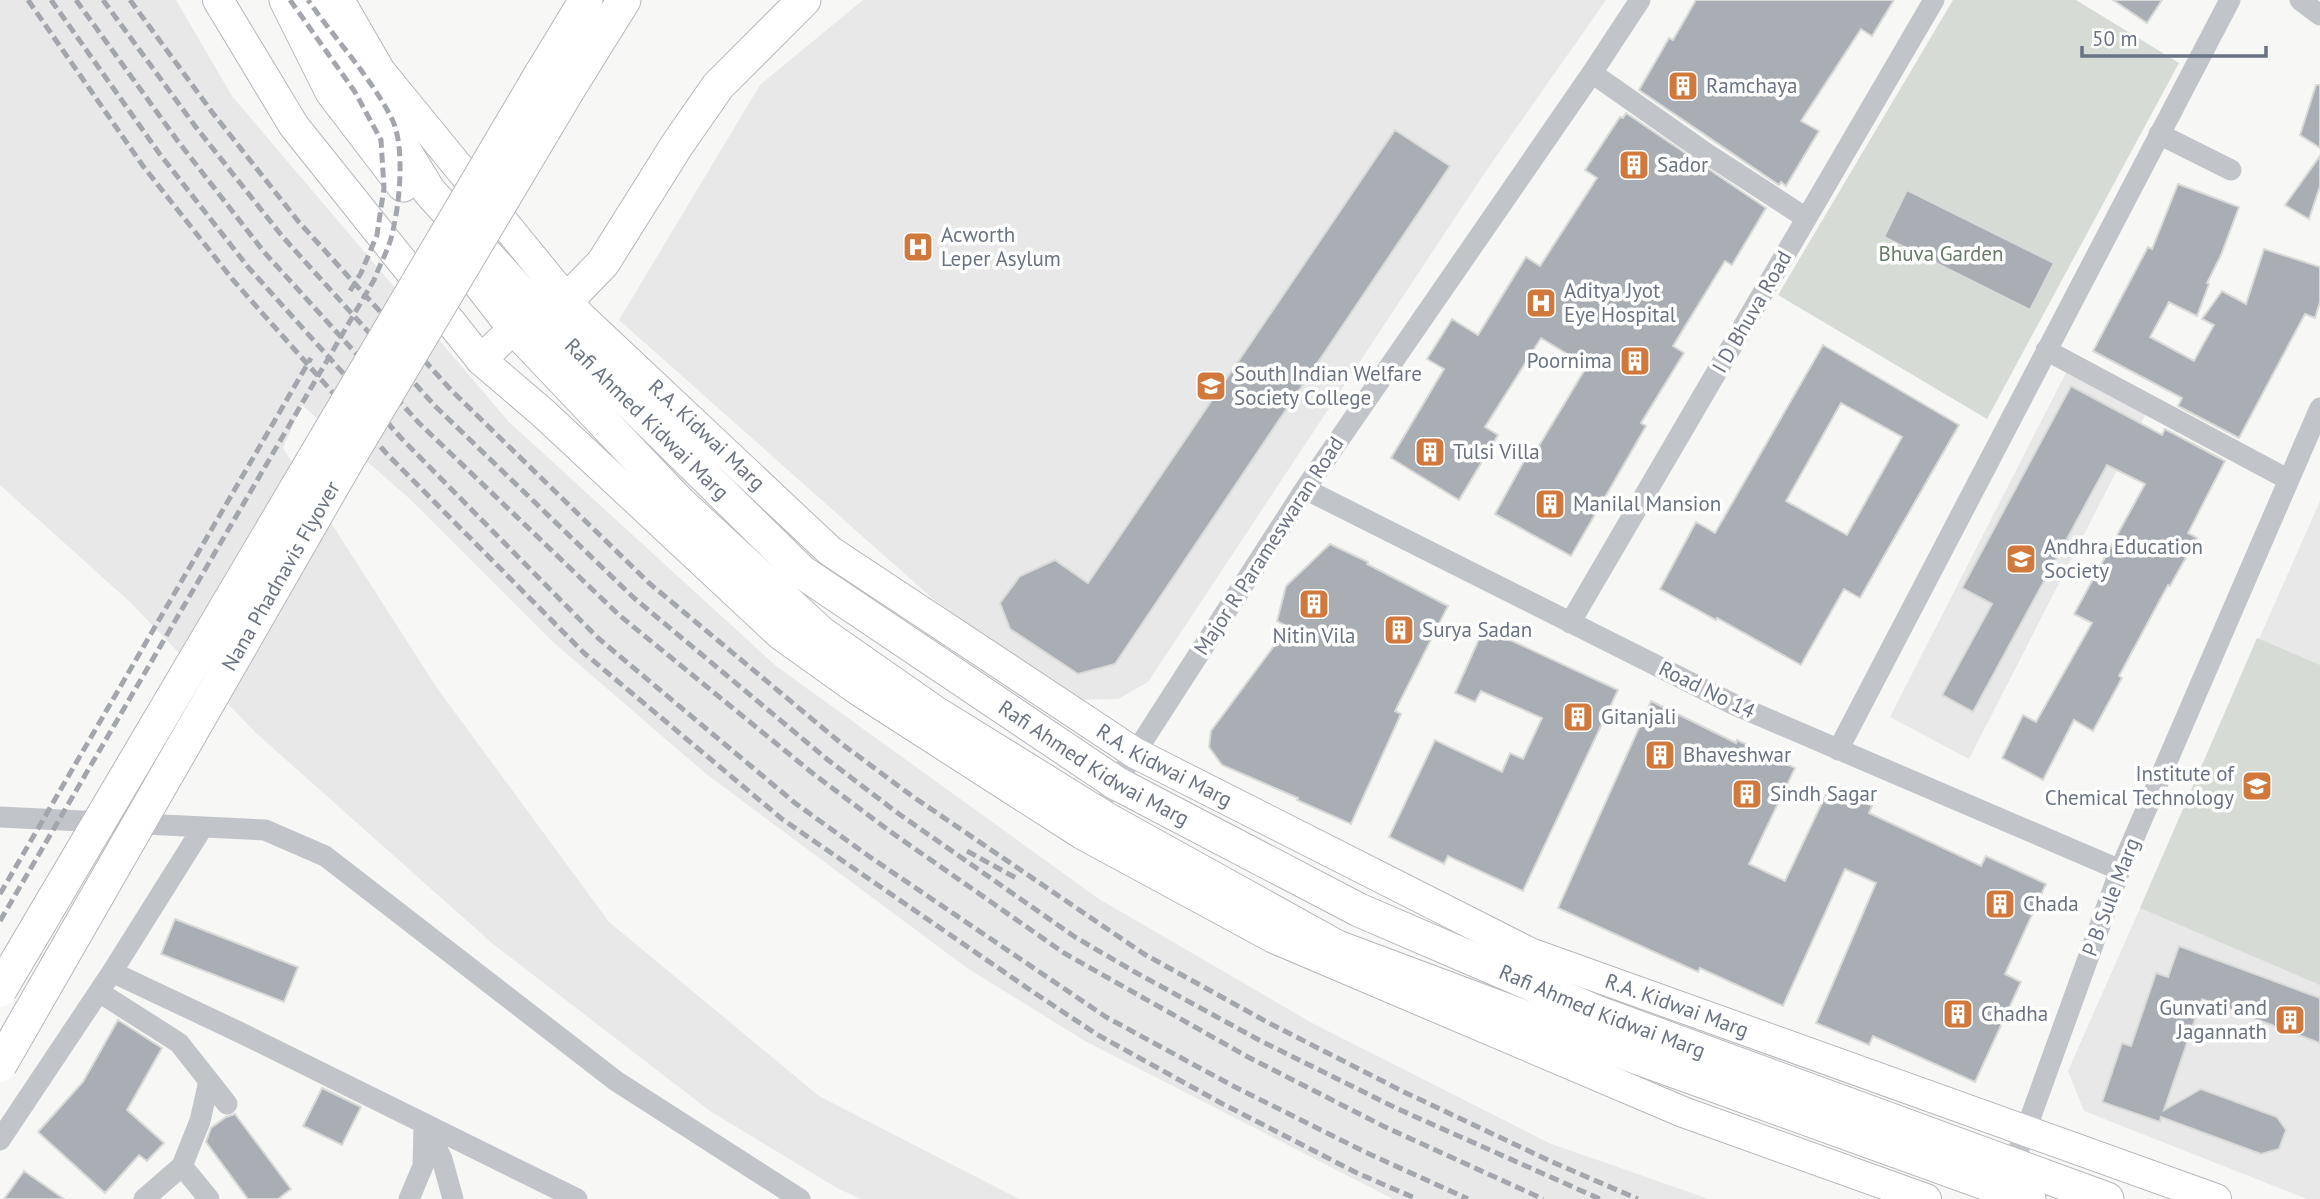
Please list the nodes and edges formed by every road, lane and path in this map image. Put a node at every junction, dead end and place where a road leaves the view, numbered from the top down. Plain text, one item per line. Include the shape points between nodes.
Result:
1 (218, 0) edge
2 (286, 0) edge
3 (313, 0) edge
4 (338, 0) edge
5 (586, 0) edge
6 (624, 0) edge
7 (804, 0) edge
8 (1640, 0) edge
9 (1934, 0) edge
10 (2230, 0) edge
11 (2300, 0) edge
12 (2320, 15) edge
13 (1592, 73) junction
14 (554, 82) junction
15 (2159, 134) junction
16 (2231, 170) dead end
17 (1807, 218) junction
18 (541, 313) junction
19 (2046, 350) junction
20 (481, 360) junction
21 (2320, 408) edge
22 (2289, 480) junction
23 (1304, 489) junction
24 (1570, 623) junction
25 (1838, 750) junction
26 (1135, 754) junction
27 (1116, 783) junction
28 (0, 817) edge
29 (1090, 824) junction
30 (203, 827) junction
31 (2119, 870) junction
32 (112, 972) junction
33 (0, 990) edge
34 (99, 992) junction
35 (0, 1065) edge
36 (209, 1081) junction
37 (228, 1104) dead end
38 (424, 1125) junction
39 (2025, 1130) junction
40 (0, 1140) edge
41 (182, 1166) junction
42 (2012, 1188) edge
43 (144, 1199) edge
44 (209, 1199) edge
45 (409, 1199) edge
46 (453, 1199) edge
47 (577, 1199) edge
48 (800, 1199) edge
49 (1926, 1199) edge
50 (2107, 1199) edge
51 (2216, 1199) edge

1 - 20 street via 294,126
2 - 18 main road via 332,92
3 - 18 main road, Rafi Ahmed Kidwai Marg via 429,191
4 - 18 street, R.A. Kidwai Marg
5 - 14 main road
6 - 14 main road
7 - 18 main road via 718,86 603,263
8 - 13 street, Major R Parameswaran Road
9 - 17 street, I D Bhuva Road
10 - 15 street
11 - 12 street
13 - 17 street
13 - 23 street, Major R Parameswaran Road
14 - 33 main road, Nana Phadnavis Flyover, bridge
14 - 35 main road, Nana Phadnavis Flyover, bridge via 347,461
15 - 16 street
15 - 19 street
17 - 24 street, I D Bhuva Road
18 - 20 street
18 - 26 street, R.A. Kidwai Marg via 580,316 830,551
18 - 27 main road, Rafi Ahmed Kidwai Marg via 802,572
18 - 29 main road via 680,503 821,634
19 - 22 street
19 - 25 street
20 - 29 street via 782,635 858,690
21 - 22 street, P B Sule Marg
22 - 31 street, P B Sule Marg
23 - 24 street, Road No 14
23 - 26 street, Major R Parameswaran Road
24 - 25 street, Road No 14
25 - 31 street, Road No 14
26 - 27 street, Major R Parameswaran Road
26 - 39 street, R.A. Kidwai Marg via 1530,953
27 - 29 street, Major R Parameswaran Road
27 - 42 main road, Rafi Ahmed Kidwai Marg via 1359,910
28 - 30 street
29 - 42 main road via 1337,947 1519,1016
29 - 49 street via 1274,938 1683,1112
30 - 32 street
30 - 48 street via 265,830 325,856 616,1081
31 - 39 street, P B Sule Marg
32 - 34 street
32 - 38 street
34 - 36 street via 179,1043
34 - 40 street
36 - 37 street
36 - 41 street via 200,1121
38 - 45 street via 423,1166
38 - 46 street via 442,1159
38 - 47 street
39 - 42 street, P B Sule Marg
39 - 51 street, R.A. Kidwai Marg
41 - 43 street
41 - 44 street
42 - 50 main road, Rafi Ahmed Kidwai Marg

